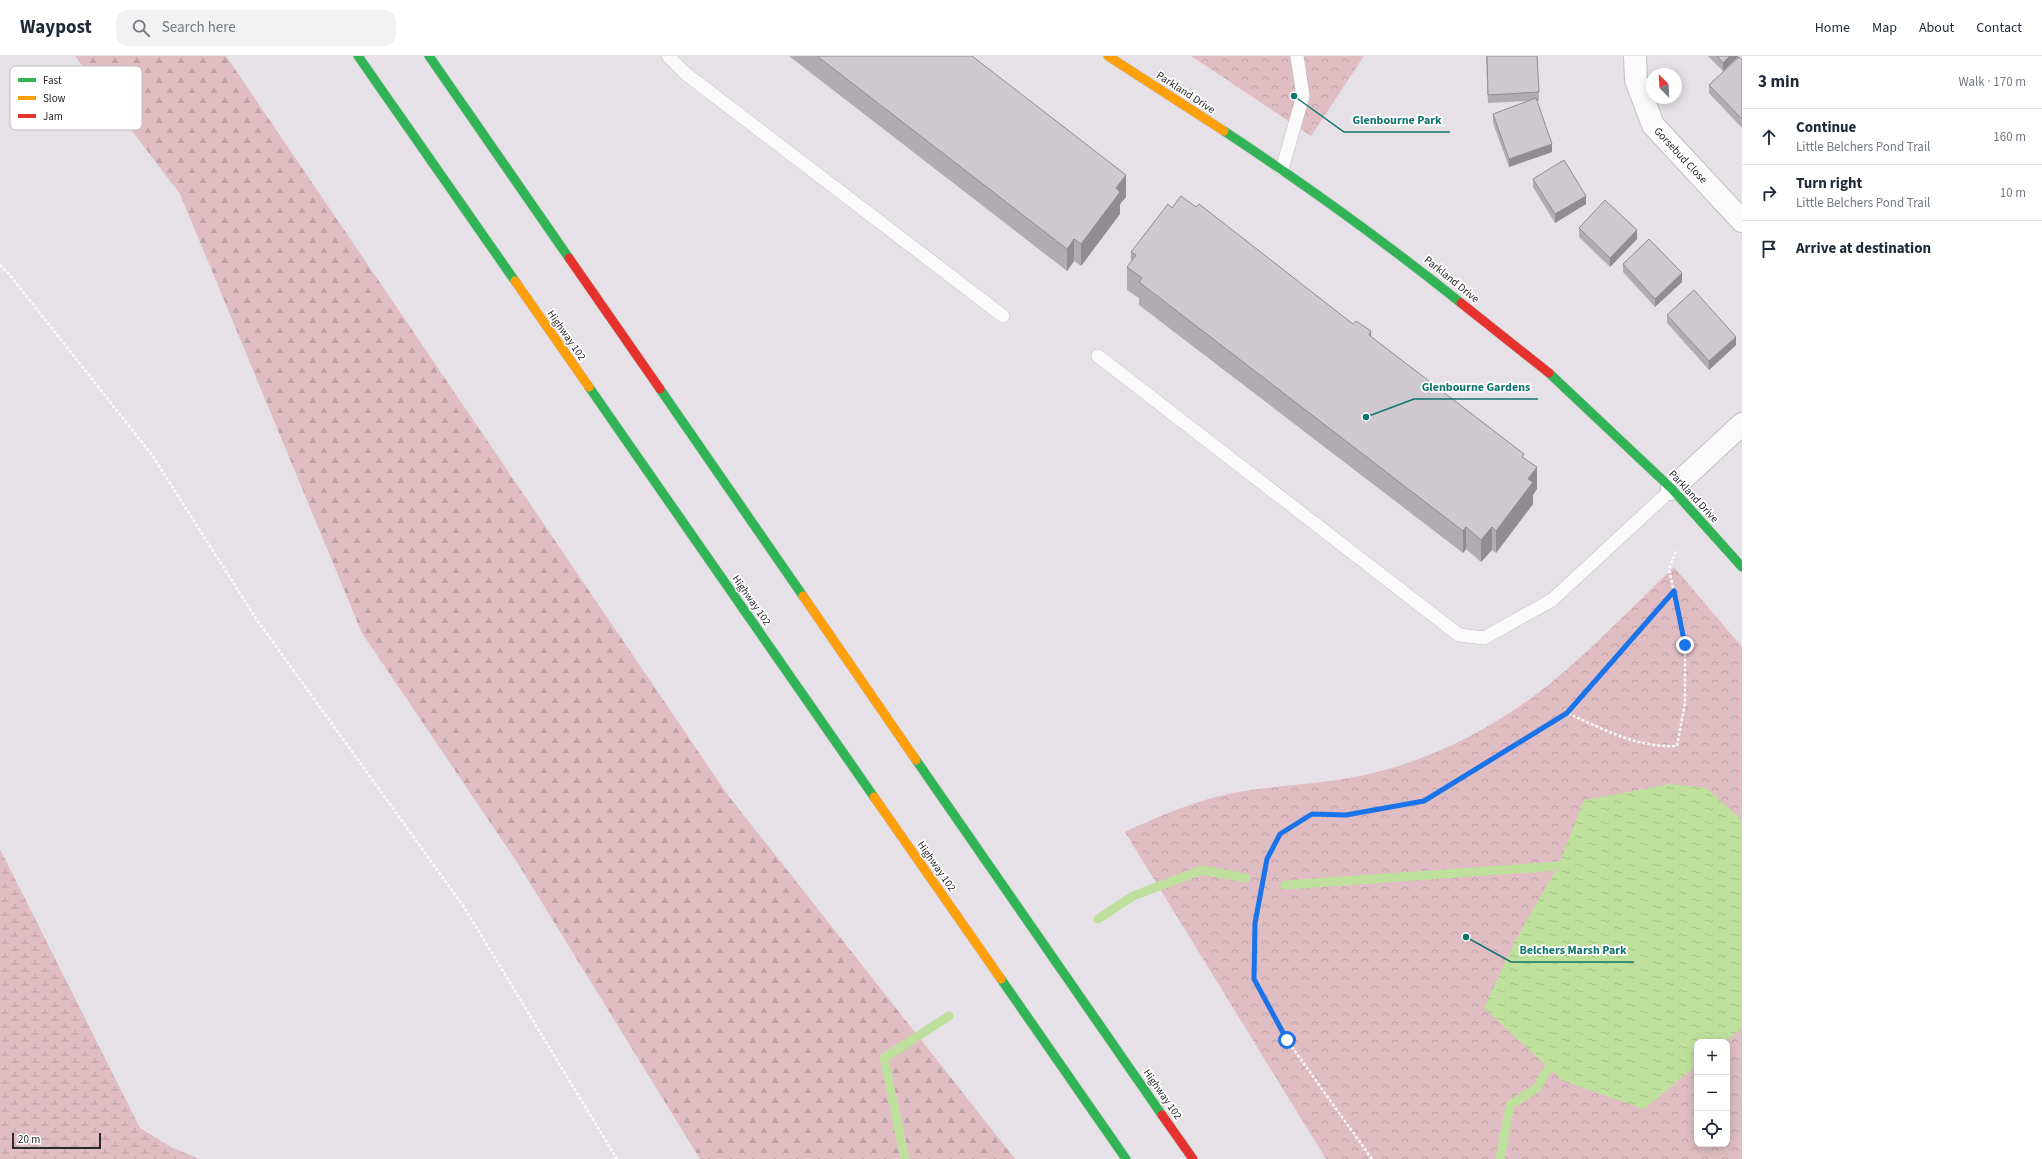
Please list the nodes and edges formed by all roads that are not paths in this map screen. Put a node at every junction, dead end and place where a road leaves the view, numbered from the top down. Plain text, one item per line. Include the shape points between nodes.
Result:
1 (358, 56) edge
2 (429, 56) edge
3 (668, 56) edge
4 (1108, 56) edge
5 (1297, 56) edge
6 (1635, 56) edge
7 (1282, 169) junction
8 (1742, 221) edge
9 (1003, 316) dead end
10 (1098, 356) dead end
11 (1742, 424) edge
12 (1672, 489) junction
13 (1742, 567) edge
14 (1126, 1159) edge
15 (1193, 1159) edge

1 - 14 main road, Highway 102
2 - 15 main road, Highway 102
3 - 9 lane via 686,74
4 - 7 main road, Parkland Drive
5 - 7 lane via 1303,96
6 - 8 street, Gorsebud Close via 1636,80 1653,125
7 - 12 main road, Parkland Drive via 1393,248 1564,384
10 - 12 lane via 1459,635 1484,638 1552,600
11 - 12 street
12 - 13 main road, Parkland Drive

